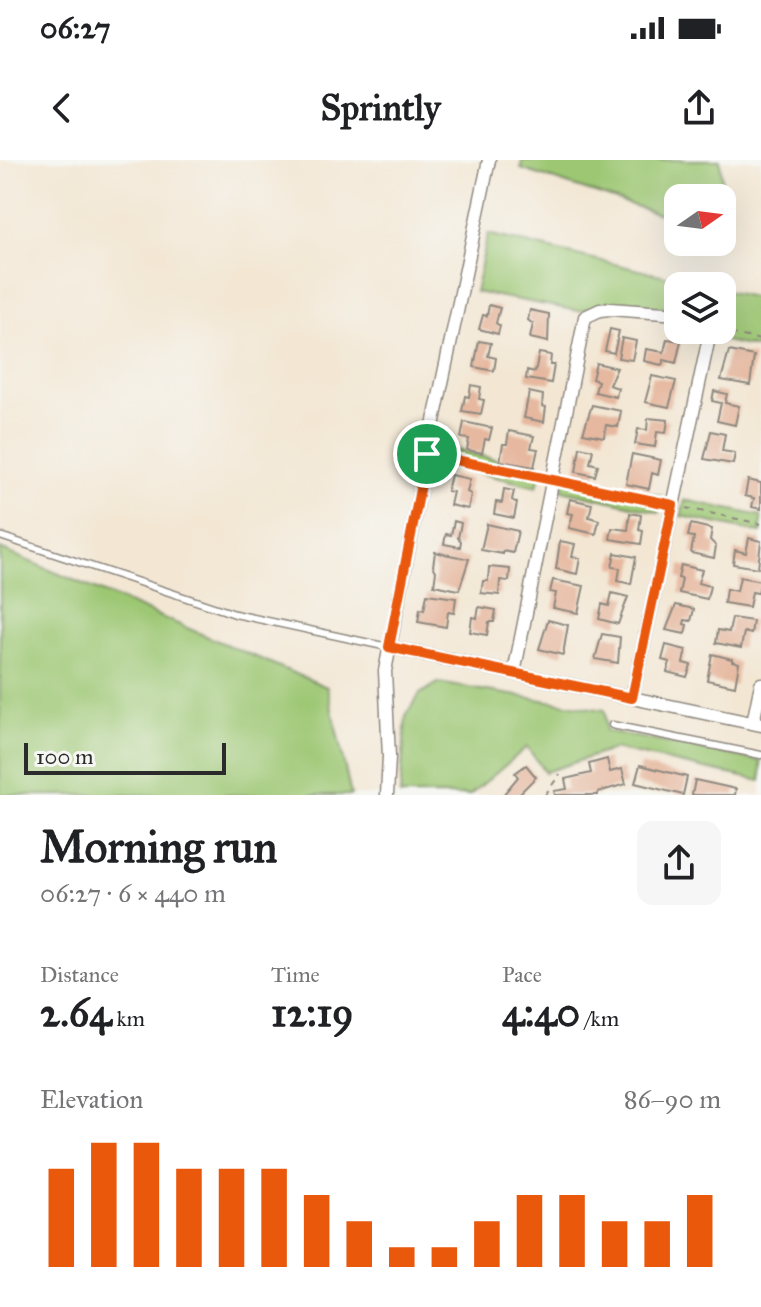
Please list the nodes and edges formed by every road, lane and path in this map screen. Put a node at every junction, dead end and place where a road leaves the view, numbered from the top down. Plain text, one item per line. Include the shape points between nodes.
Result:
1 (489, 160) edge
2 (664, 313) edge
3 (736, 335) edge
4 (761, 340) edge
5 (708, 344) edge
6 (427, 454) junction
7 (552, 480) junction
8 (673, 505) junction
9 (761, 524) edge
10 (0, 536) edge
11 (389, 647) junction
12 (514, 673) junction
13 (761, 684) edge
14 (632, 698) junction
15 (757, 724) edge
16 (612, 725) dead end
17 (761, 755) edge
18 (560, 774) dead end
19 (387, 795) edge
20 (545, 795) edge

1 - 6 street
2 - 7 street via 610,309 585,317
3 - 4 path
5 - 8 street
6 - 7 path
6 - 11 street
7 - 8 path
7 - 12 street
8 - 9 path
8 - 14 street
10 - 11 lane via 235,614
11 - 12 street
11 - 19 street via 384,688
12 - 14 street
13 - 15 street
14 - 15 street
16 - 17 lane
18 - 20 path

